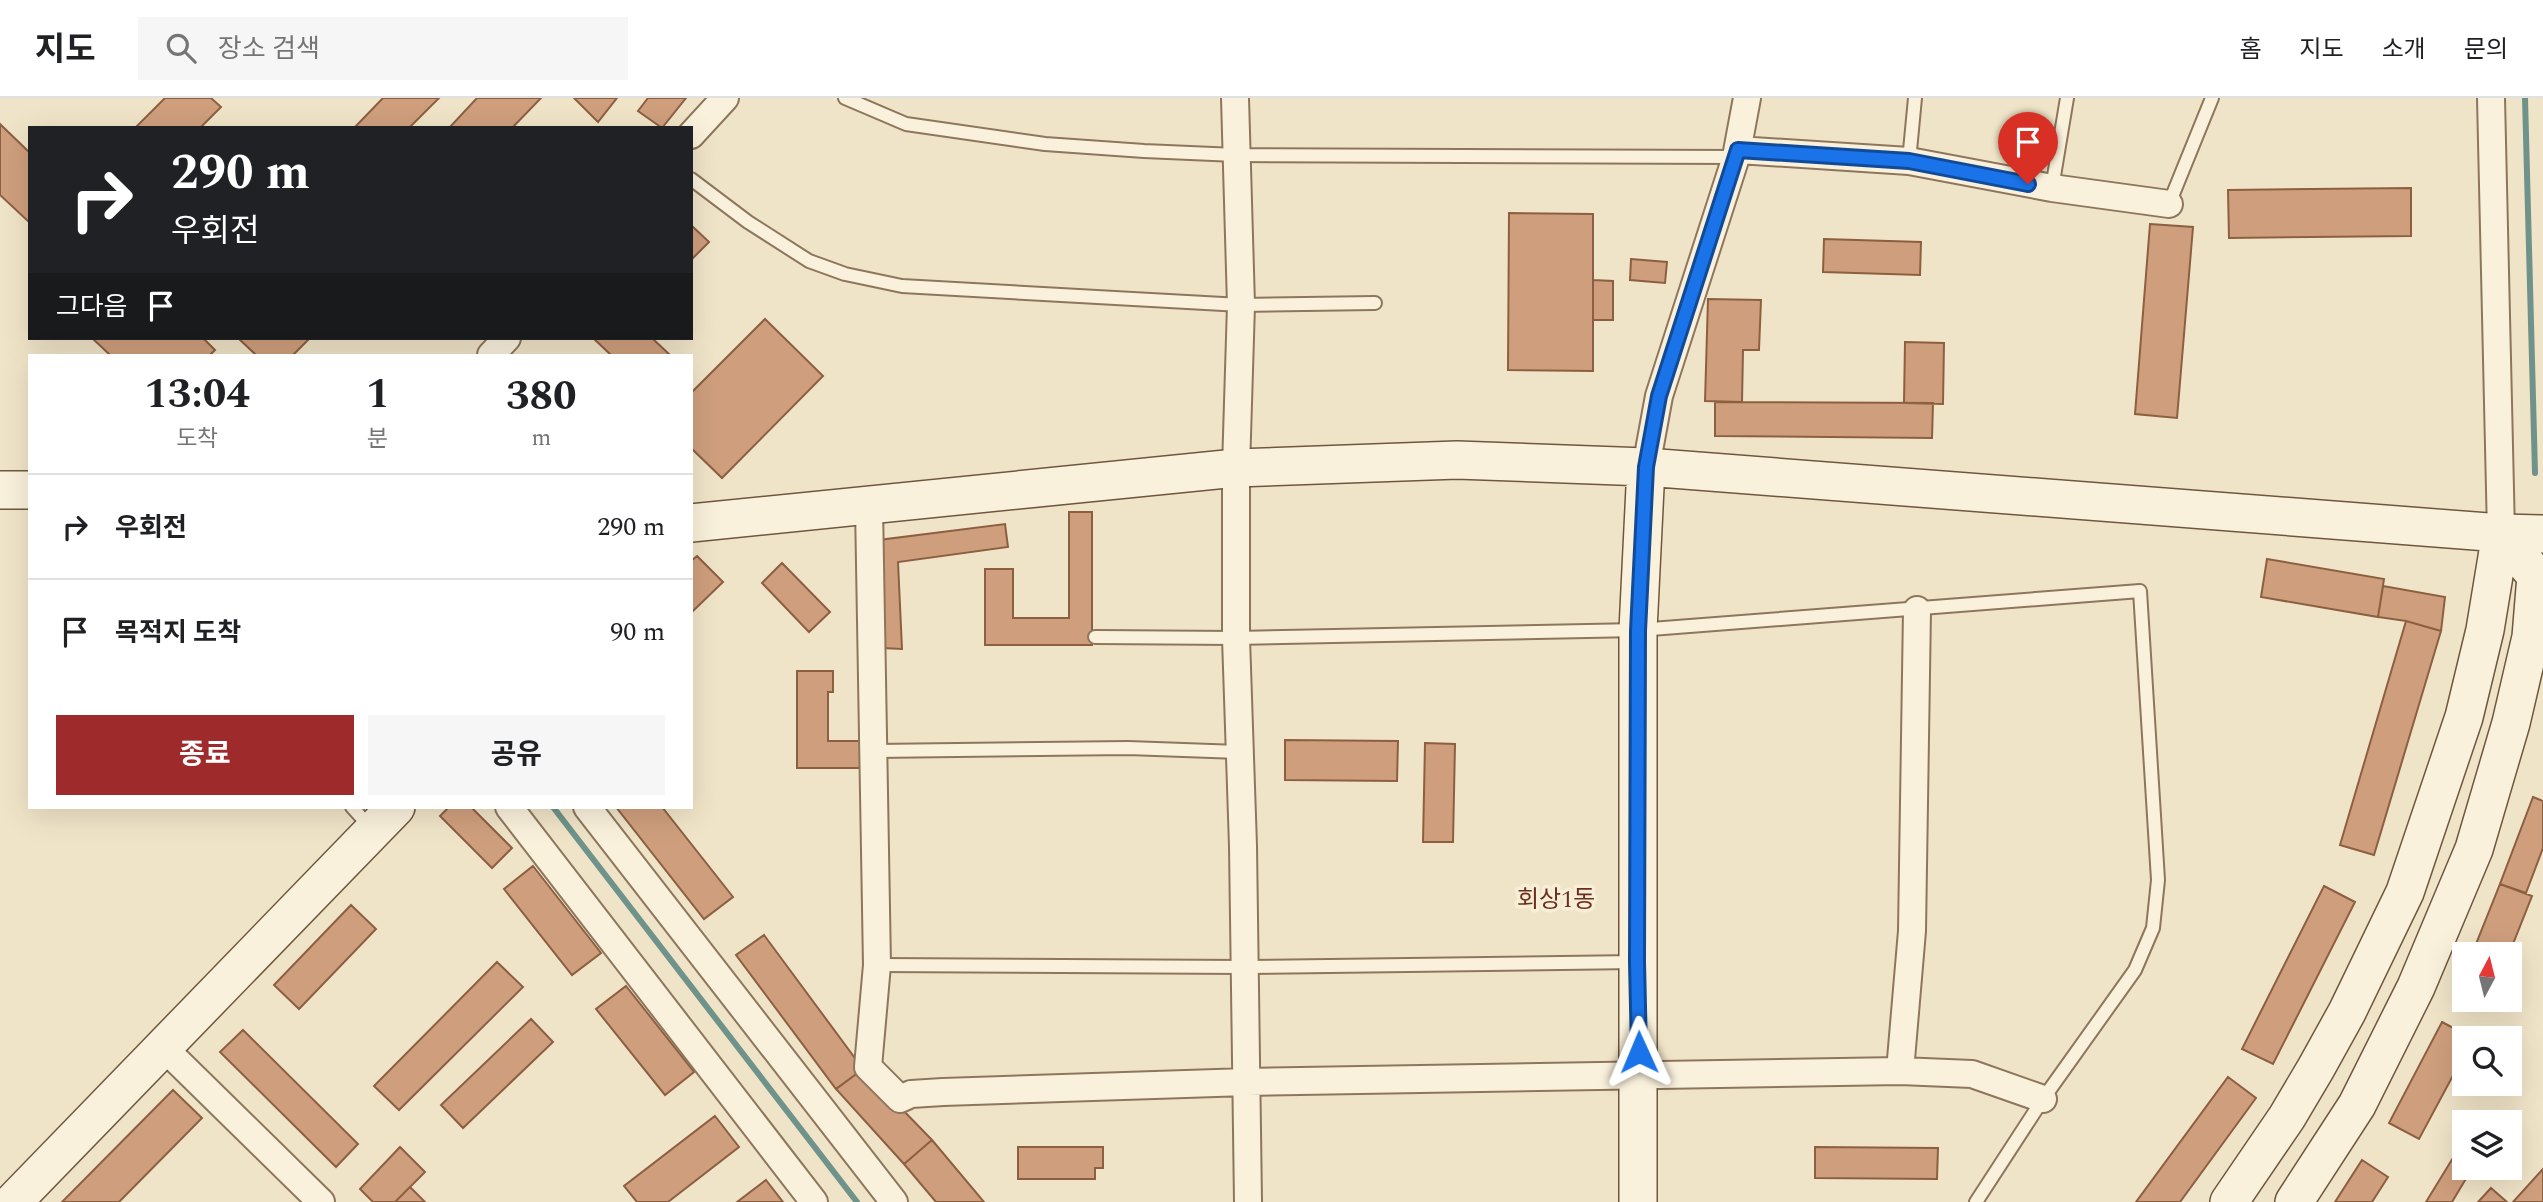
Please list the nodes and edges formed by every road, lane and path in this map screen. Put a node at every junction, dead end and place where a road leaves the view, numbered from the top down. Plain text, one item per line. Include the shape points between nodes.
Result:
1 (724, 98) edge
2 (845, 98) edge
3 (1235, 98) edge
4 (1747, 98) edge
5 (1915, 98) edge
6 (2067, 98) edge
7 (2213, 98) edge
8 (2491, 98) edge
9 (693, 133) edge
10 (1737, 154) junction
11 (1236, 155) junction
12 (1909, 161) junction
13 (693, 181) edge
14 (2052, 188) junction
15 (2169, 204) joint
16 (1375, 303) dead end
17 (1241, 305) junction
18 (505, 340) edge
19 (492, 354) edge
20 (1646, 467) junction
21 (1236, 468) junction
22 (0, 490) edge
23 (28, 490) edge
24 (869, 506) junction
25 (693, 523) edge
26 (2501, 533) junction
27 (2543, 534) edge
28 (1917, 610) junction
29 (1638, 631) junction
30 (1095, 636) dead end
31 (1236, 638) junction
32 (875, 751) junction
33 (1239, 752) junction
34 (511, 809) edge
35 (589, 809) edge
36 (374, 815) edge
37 (1637, 962) junction
38 (877, 965) junction
39 (1245, 967) junction
40 (164, 1048) junction
41 (1900, 1071) junction
42 (1639, 1074) junction
43 (1247, 1082) junction
44 (2043, 1100) junction
45 (13, 1202) edge
46 (321, 1202) edge
47 (814, 1202) edge
48 (894, 1202) edge
49 (1248, 1202) edge
50 (1638, 1202) edge
51 (1976, 1202) edge
52 (2230, 1202) edge
53 (2294, 1202) edge

1 - 9 street
2 - 11 lane via 906,124 925,127 1045,144
3 - 11 street
4 - 10 street
5 - 12 lane
6 - 14 lane
7 - 15 lane
8 - 26 street
10 - 11 lane
10 - 12 street
10 - 20 street via 1659,396
11 - 17 street
12 - 14 street
13 - 17 lane via 809,261 845,274 902,286
14 - 15 street
16 - 17 lane
17 - 21 street
18 - 19 street
20 - 21 street via 1457,460
20 - 26 street
20 - 29 street
21 - 24 street
21 - 31 street
22 - 23 street
24 - 25 street
24 - 32 street
26 - 27 street
26 - 52 street via 2464,717 2405,892 2316,1068
26 - 53 street via 2536,576 2531,637 2474,849 2416,986 2357,1105
28 - 29 lane
28 - 41 street via 1912,931
28 - 44 lane via 2140,591 2158,880 2153,928 2135,970
29 - 31 lane
29 - 37 street
30 - 31 lane
31 - 33 street
32 - 33 lane via 1128,748
32 - 38 street
33 - 39 street
34 - 47 street
35 - 48 street
36 - 40 street
37 - 39 lane
37 - 42 street
38 - 39 lane
38 - 43 street via 868,1067 900,1099 943,1092
39 - 43 street
40 - 45 street
40 - 46 street
41 - 42 street
41 - 44 street via 1972,1074
42 - 43 street
42 - 50 street
43 - 49 street
44 - 51 lane

